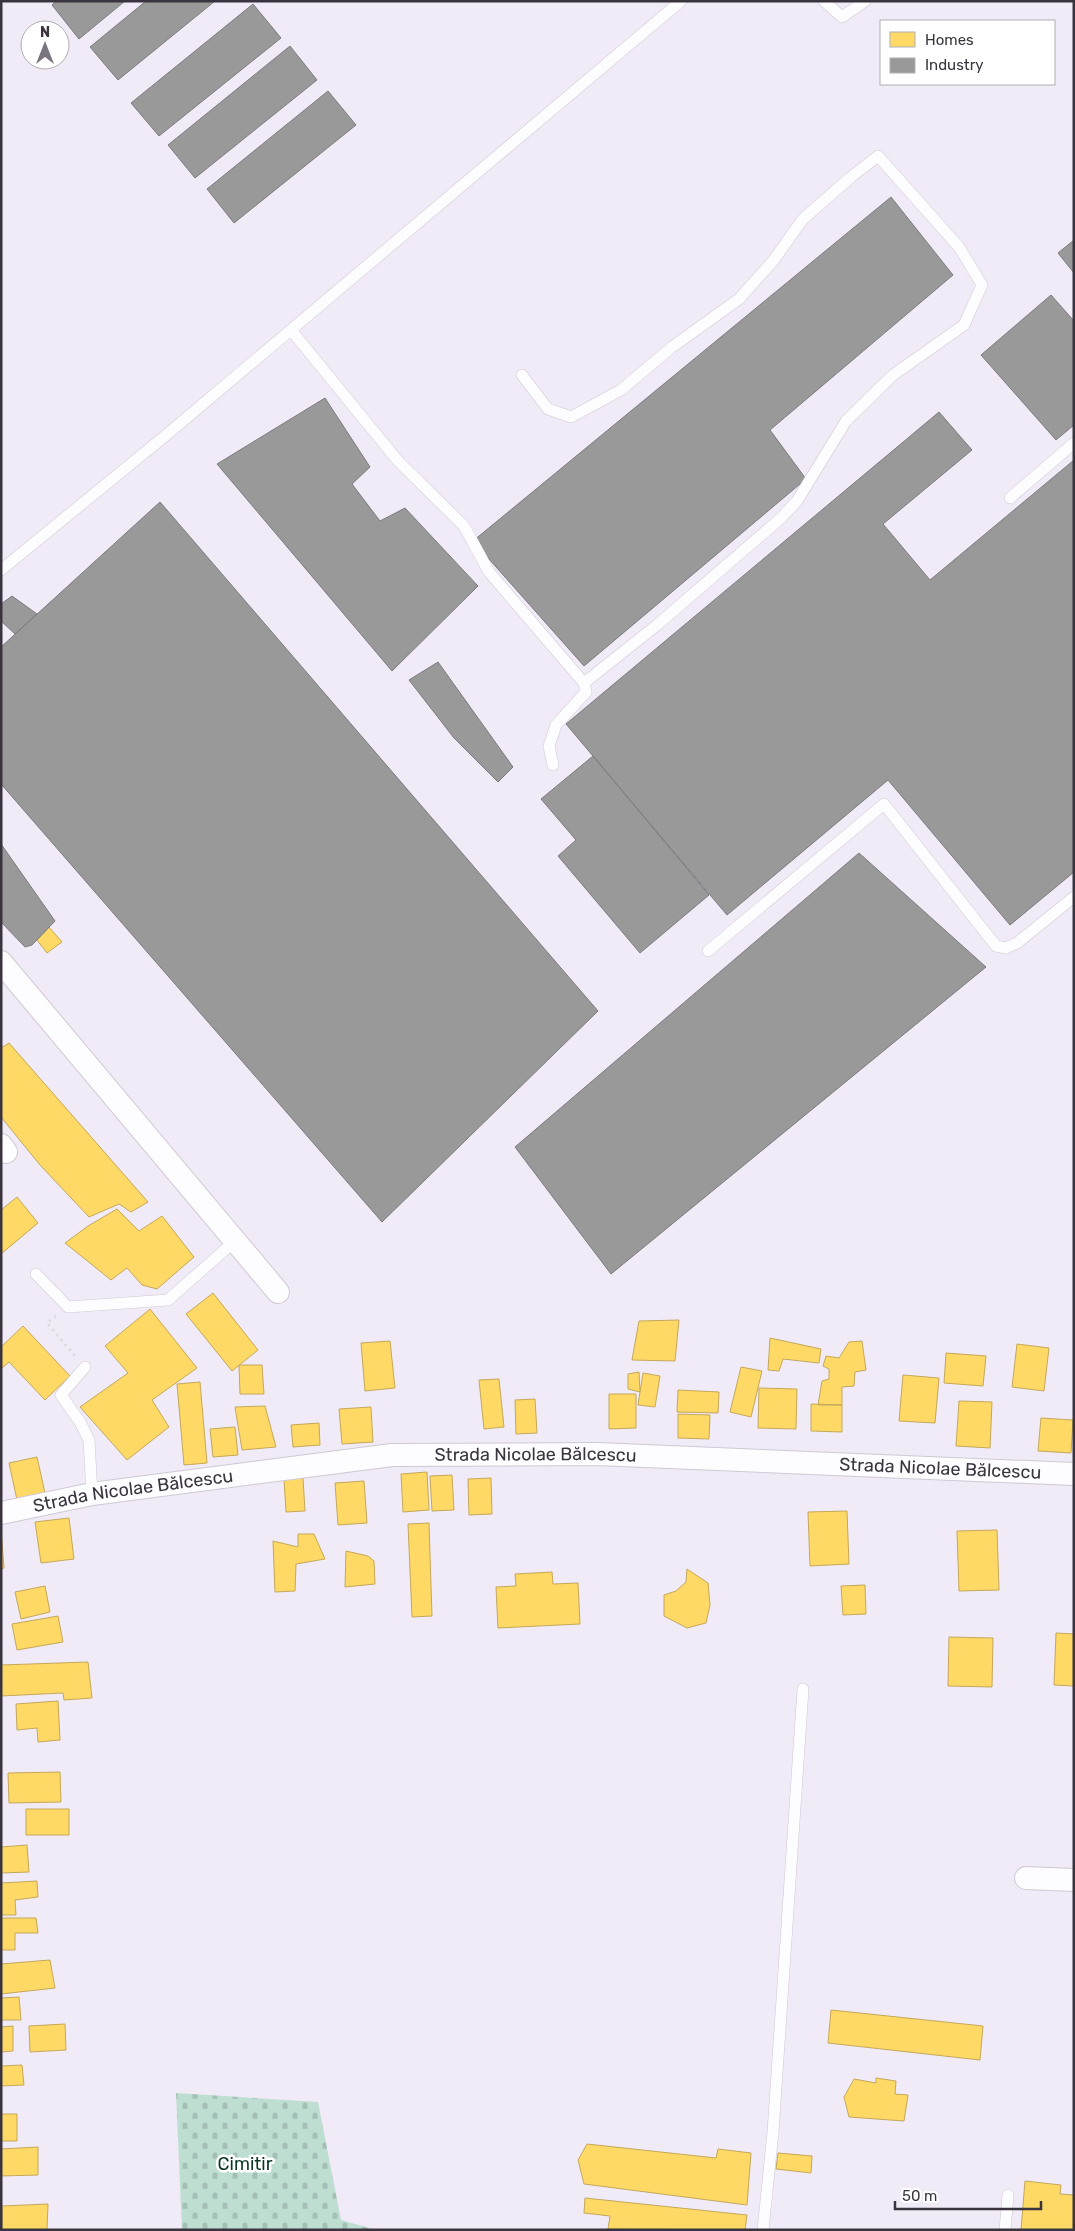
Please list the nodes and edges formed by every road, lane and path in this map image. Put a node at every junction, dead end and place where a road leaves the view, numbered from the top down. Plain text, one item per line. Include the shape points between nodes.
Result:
1 (681, 1) edge
2 (824, 1) edge
3 (865, 1) edge
4 (291, 330) junction
5 (522, 376) dead end
6 (1074, 443) edge
7 (1010, 498) dead end
8 (1, 570) edge
9 (584, 683) junction
10 (553, 765) dead end
11 (1074, 897) edge
12 (708, 951) dead end
13 (1, 962) edge
14 (235, 1241) junction
15 (36, 1274) dead end
16 (278, 1292) dead end
17 (68, 1306) junction
18 (85, 1367) joint
19 (1074, 1474) edge
20 (92, 1494) junction
21 (1, 1514) edge
22 (803, 1689) dead end
23 (1026, 1878) dead end
24 (1074, 1880) edge
25 (1008, 2195) dead end
26 (763, 2230) edge
27 (1005, 2230) edge

1 - 4 lane
2 - 3 lane via 842,17
4 - 8 lane
4 - 9 lane via 398,461 464,526 489,572
5 - 9 lane via 548,409 571,417 621,390 672,346 738,299 773,260 803,219 878,156 958,247 982,285 964,325 893,375 846,421 797,501 781,518
6 - 7 lane
9 - 10 lane via 586,692 556,725 549,746
11 - 12 lane via 1017,943 1006,948 996,946 884,804
13 - 14 street
14 - 16 street
14 - 17 lane via 168,1300
15 - 17 lane
17 - 18 path via 47,1323
18 - 20 lane via 61,1396 89,1440
19 - 20 street, Strada Nicolae Bălcescu via 597,1454 392,1455
20 - 21 street, Strada Nicolae Bălcescu
22 - 26 lane via 773,2132
23 - 24 street
25 - 27 lane

